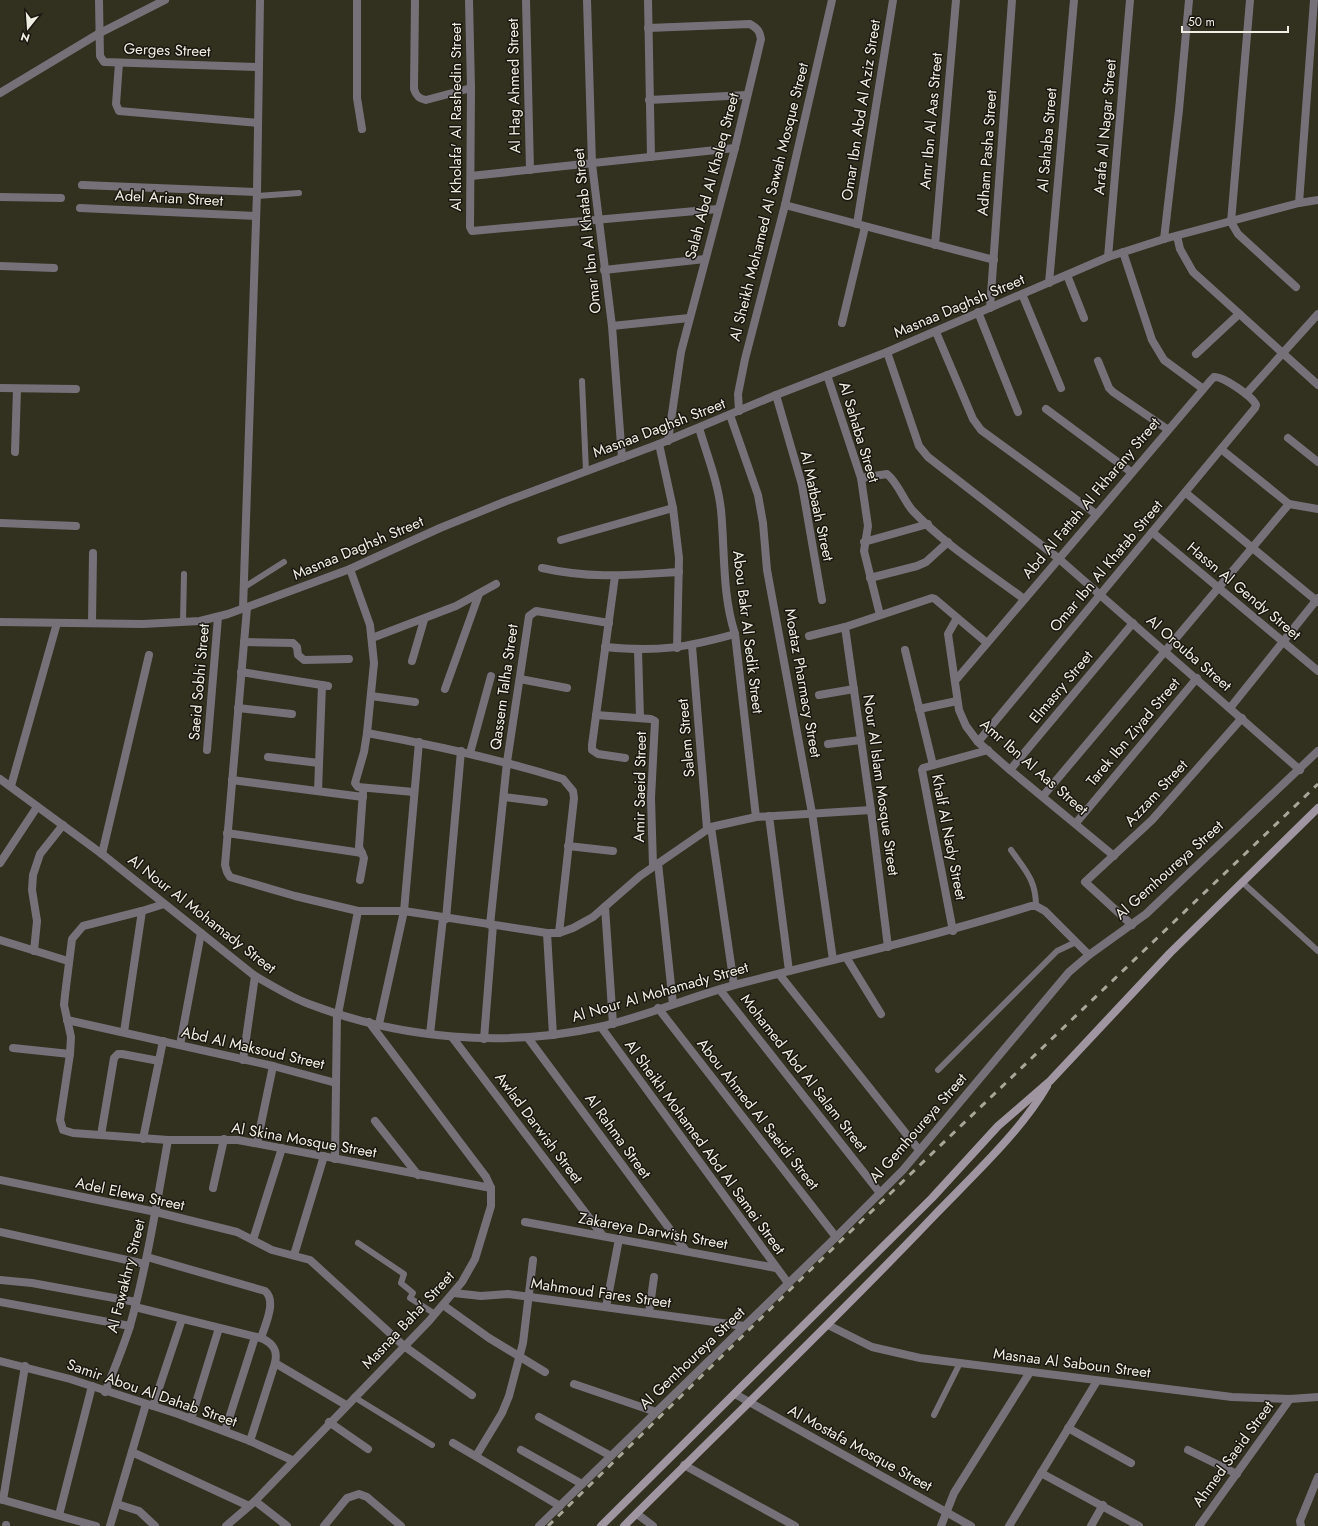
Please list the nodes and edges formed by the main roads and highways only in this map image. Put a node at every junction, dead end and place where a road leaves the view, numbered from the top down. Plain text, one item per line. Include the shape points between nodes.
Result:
1 (1318, 808) edge
2 (1050, 1081) junction
3 (888, 1241) junction
4 (898, 1253) junction
5 (601, 1526) edge
6 (624, 1526) edge

1 - 2 main road via 1170,953
2 - 3 main road via 998,1126
2 - 4 main road via 1022,1122
3 - 4 main road
3 - 5 main road
4 - 6 main road

